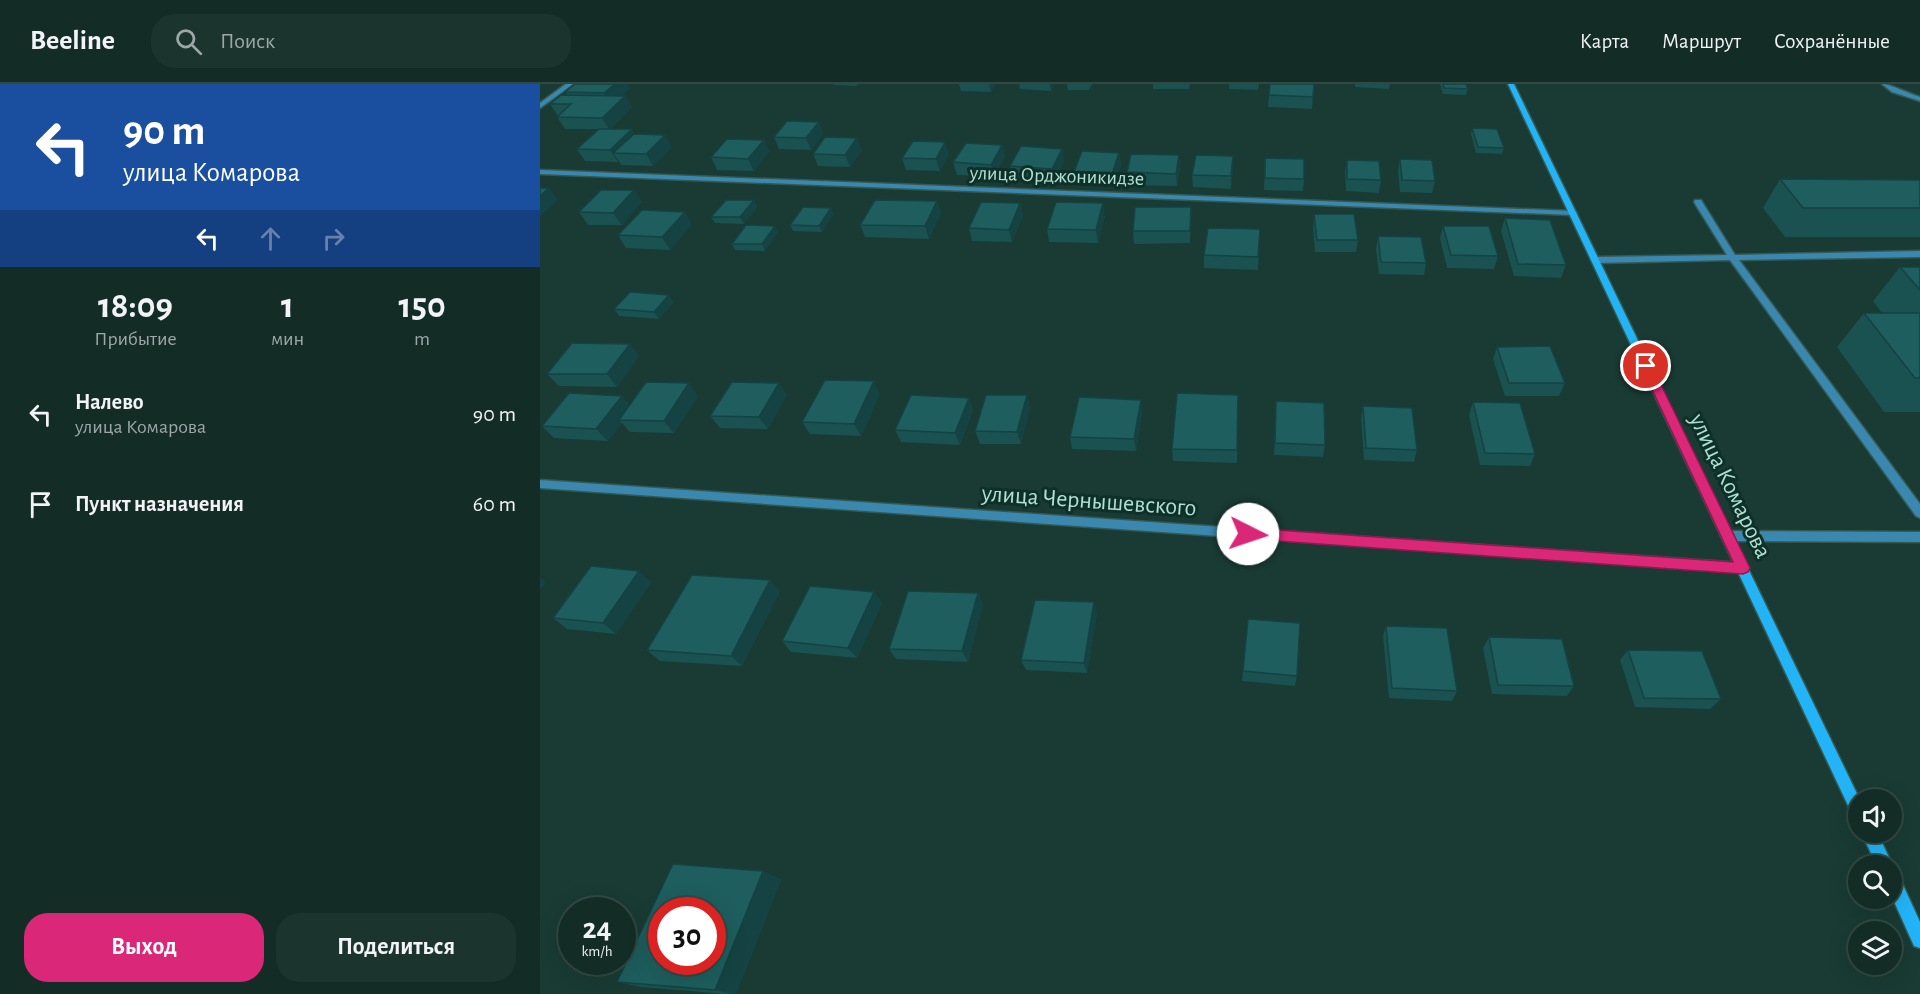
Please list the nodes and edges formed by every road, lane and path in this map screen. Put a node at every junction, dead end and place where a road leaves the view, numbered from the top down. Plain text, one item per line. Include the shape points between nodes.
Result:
1 (570, 84) edge
2 (1511, 84) edge
3 (1885, 84) edge
4 (1920, 99) edge
5 (540, 106) edge
6 (540, 172) edge
7 (1698, 202) dead end
8 (1573, 213) junction
9 (1920, 254) edge
10 (1733, 258) junction
11 (1596, 260) junction
12 (540, 484) edge
13 (1920, 513) edge
14 (1727, 536) junction
15 (1920, 537) edge
16 (1743, 568) junction
17 (1848, 790) edge
18 (1902, 901) edge
19 (1920, 940) edge

1 - 5 street
2 - 8 street, улица Комарова
3 - 4 street
6 - 8 street, улица Орджоникидзе
7 - 10 street
8 - 11 street, улица Комарова
9 - 10 street
10 - 11 street
10 - 13 street
11 - 14 street, улица Комарова
12 - 16 street, улица Чернышевского
14 - 15 street
14 - 16 street, улица Комарова
16 - 17 street, улица Комарова
18 - 19 street

